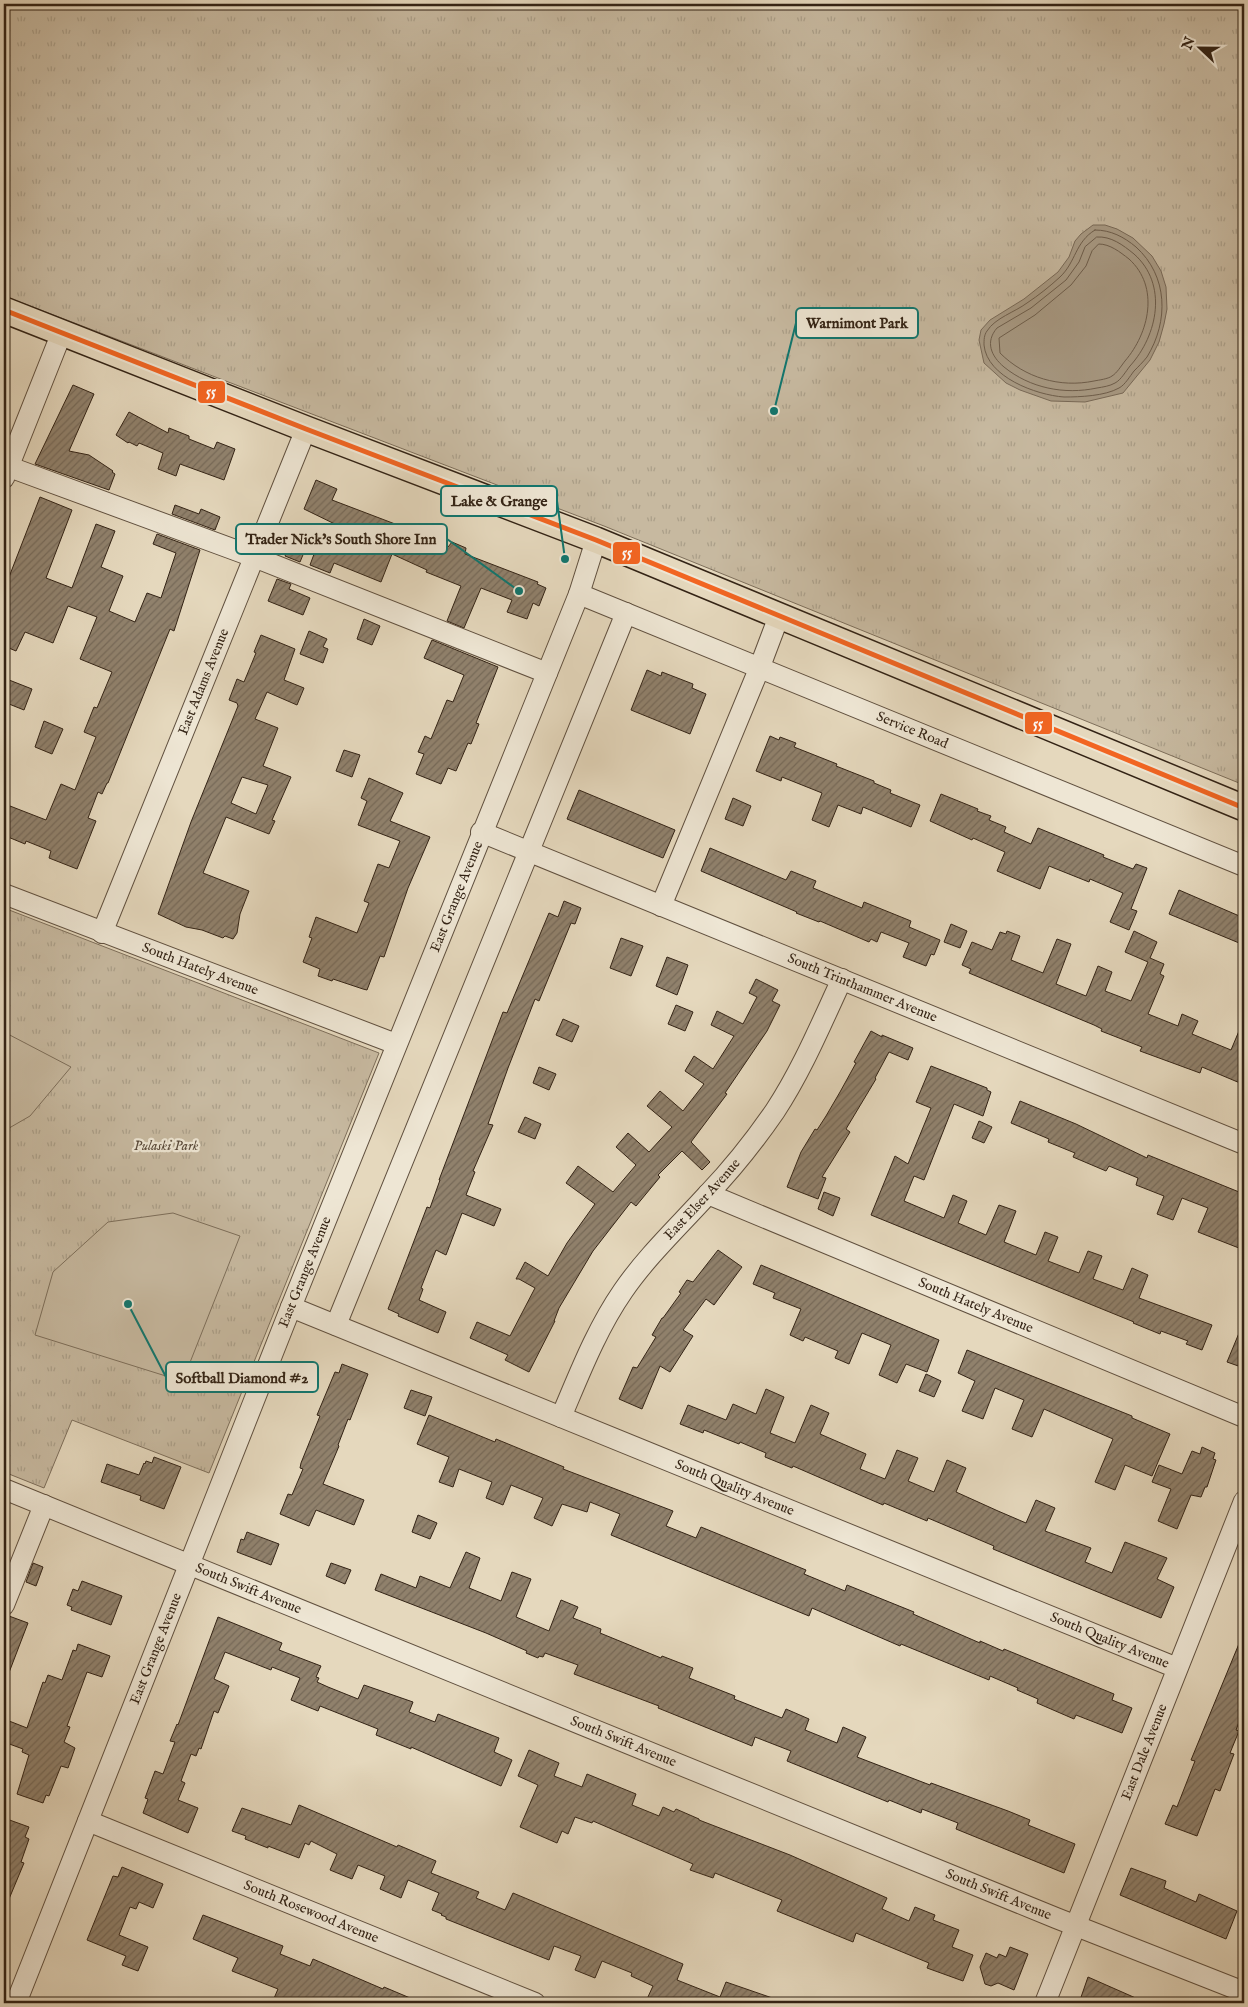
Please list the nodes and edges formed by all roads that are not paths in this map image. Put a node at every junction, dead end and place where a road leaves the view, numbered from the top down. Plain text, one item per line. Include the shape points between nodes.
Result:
1 (4, 310) edge
2 (62, 332) junction
3 (306, 429) junction
4 (5, 470) edge
5 (596, 540) junction
6 (254, 557) junction
7 (579, 594) junction
8 (626, 613) junction
9 (779, 616) junction
10 (759, 669) junction
11 (547, 672) junction
12 (1244, 808) edge
13 (481, 832) junction
14 (528, 851) junction
15 (1244, 866) edge
16 (4, 894) edge
17 (661, 906) junction
18 (102, 933) junction
19 (842, 980) junction
20 (396, 1044) junction
21 (1244, 1144) edge
22 (708, 1194) junction
23 (291, 1307) junction
24 (336, 1325) junction
25 (561, 1417) junction
26 (1244, 1417) edge
27 (4, 1489) edge
28 (1244, 1501) edge
29 (44, 1505) junction
30 (190, 1564) junction
31 (4, 1605) edge
32 (1177, 1668) junction
33 (88, 1821) junction
34 (1075, 1925) junction
35 (1244, 1992) edge
36 (16, 2003) edge
37 (535, 2003) edge
38 (1045, 2003) edge

1 - 2 main road
2 - 3 main road
2 - 4 street
3 - 5 main road
3 - 6 street, East Adams Avenue
4 - 6 street
5 - 7 street, East Grange Avenue
5 - 9 main road
6 - 11 street
6 - 18 street, East Adams Avenue
7 - 8 street, Service Road
7 - 11 street, East Grange Avenue
8 - 10 street, Service Road
8 - 14 street
9 - 10 street
9 - 12 main road
10 - 15 street, Service Road
10 - 17 street
11 - 13 street, East Grange Avenue
13 - 14 street, South Trinthammer Avenue
13 - 20 street, East Grange Avenue
14 - 17 street, South Trinthammer Avenue
14 - 24 street
16 - 18 street, South Hately Avenue
17 - 19 street, South Trinthammer Avenue
18 - 20 street, South Hately Avenue
19 - 21 street, South Trinthammer Avenue
19 - 22 street, East Elser Avenue via 807,1054 775,1111
20 - 23 street, East Grange Avenue
22 - 25 street, East Elser Avenue via 622,1292 585,1361
22 - 26 street, South Hately Avenue
23 - 24 street, South Quality Avenue
23 - 30 street, East Grange Avenue
24 - 25 street, South Quality Avenue
25 - 32 street, South Quality Avenue
27 - 29 street, South Swift Avenue
28 - 32 street, East Dale Avenue
29 - 30 street, South Swift Avenue
29 - 31 street
30 - 33 street, East Grange Avenue
30 - 34 street, South Swift Avenue
32 - 34 street, East Dale Avenue
33 - 36 street, East Grange Avenue
33 - 37 street, South Rosewood Avenue
34 - 35 street, South Swift Avenue
34 - 38 street, East Dale Avenue

